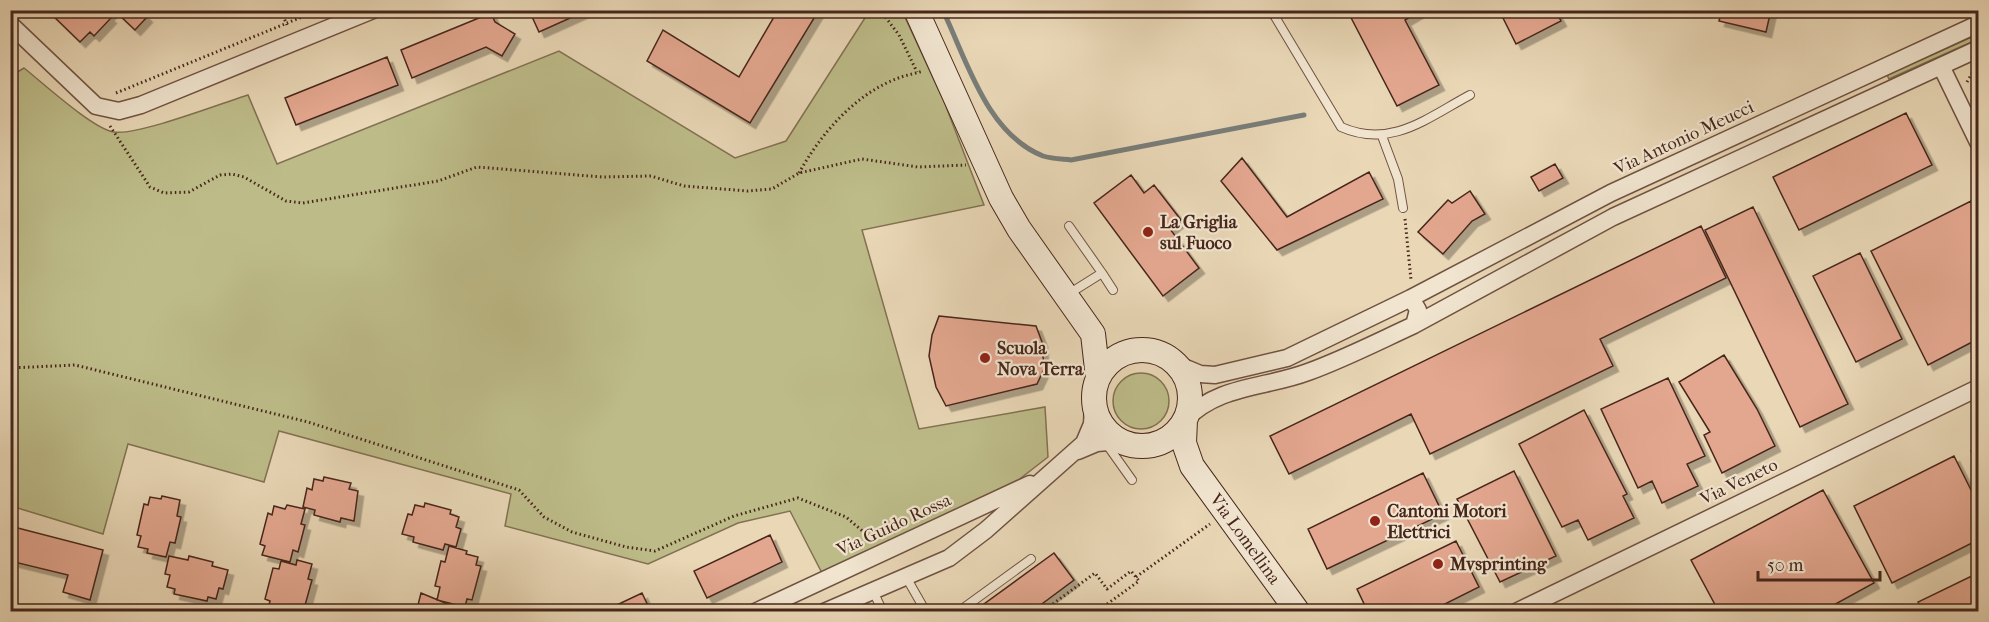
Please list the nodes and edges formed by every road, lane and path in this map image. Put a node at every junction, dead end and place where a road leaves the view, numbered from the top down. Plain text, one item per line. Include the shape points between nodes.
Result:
1 (281, 10) edge
2 (319, 10) edge
3 (373, 10) edge
4 (880, 10) edge
5 (916, 10) edge
6 (1270, 10) edge
7 (10, 24) edge
8 (286, 24) junction
9 (1978, 24) edge
10 (294, 43) junction
11 (1978, 49) edge
12 (941, 65) junction
13 (1941, 66) junction
14 (918, 73) junction
15 (1470, 95) dead end
16 (96, 106) junction
17 (1382, 136) junction
18 (1978, 142) edge
19 (986, 164) junction
20 (799, 173) junction
21 (1403, 208) joint
22 (1069, 226) dead end
23 (1102, 273) junction
24 (1113, 290) dead end
25 (1066, 296) junction
26 (1411, 298) junction
27 (1414, 325) junction
28 (1093, 334) junction
29 (1135, 351) junction
30 (1176, 364) junction
31 (10, 368) edge
32 (1098, 378) junction
33 (1978, 388) edge
34 (1094, 406) junction
35 (1185, 420) junction
36 (1112, 442) junction
37 (1146, 446) junction
38 (1074, 452) junction
39 (1192, 466) junction
40 (1050, 475) junction
41 (1132, 480) dead end
42 (1226, 513) junction
43 (886, 551) junction
44 (1031, 559) dead end
45 (906, 577) junction
46 (1137, 579) junction
47 (873, 591) junction
48 (755, 612) edge
49 (824, 612) edge
50 (883, 612) edge
51 (926, 612) edge
52 (958, 612) edge
53 (1042, 612) edge
54 (1096, 612) edge
55 (1298, 612) edge
56 (1516, 612) edge

1 - 8 path via 289,13 283,16
2 - 8 path
3 - 10 street
4 - 14 path via 899,35
5 - 12 main road
6 - 17 lane via 1341,127 1361,136
7 - 16 street
8 - 10 path
8 - 16 path via 117,92
9 - 26 street, Via Antonio Meucci via 1611,194
10 - 16 street via 141,105 119,111
11 - 13 street
12 - 14 path
12 - 19 main road
13 - 18 street
13 - 27 street via 1613,217
14 - 20 path via 894,79 855,104 817,141
15 - 17 lane via 1409,128
16 - 20 path via 150,187 176,194 232,174 286,201 303,202 438,181 477,167 602,177 651,176 684,186 748,191 772,189
17 - 21 lane via 1398,179
19 - 20 path via 918,167 862,159
19 - 25 main road via 1019,229
21 - 26 path via 1412,263
22 - 23 lane
23 - 24 lane
23 - 25 lane
25 - 28 main road
26 - 27 street via 1418,310
26 - 30 street, Via Antonio Meucci via 1287,358 1215,375 1200,374
27 - 35 street via 1303,374 1212,398
28 - 29 main road
28 - 32 main road
29 - 30 main road via 1151,350
29 - 32 main road via 1116,359
30 - 35 main road via 1189,387 1190,404
31 - 43 path via 75,365 308,422 519,490 544,517 572,532 626,547 655,551 734,516 798,498 846,517
32 - 34 main road
33 - 56 street, Via Veneto
34 - 36 main road
34 - 38 street, Via Guido Rossa via 1090,432
35 - 37 main road via 1167,440
35 - 39 main road, Via Lomellina via 1184,442
36 - 37 main road
36 - 38 street, Via Guido Rossa
36 - 41 lane
37 - 39 main road, Via Lomellina via 1180,457
38 - 40 street, Via Guido Rossa
39 - 42 main road, Via Lomellina
40 - 43 street, Via Guido Rossa
40 - 45 street, Via Guido Rossa via 949,558
42 - 46 path
42 - 55 main road, Via Lomellina
43 - 48 street, Via Guido Rossa
44 - 52 lane
45 - 47 street, Via Guido Rossa
45 - 51 lane
46 - 53 path via 1131,571 1107,589 1095,573
46 - 54 path
47 - 49 street, Via Guido Rossa
47 - 50 lane

